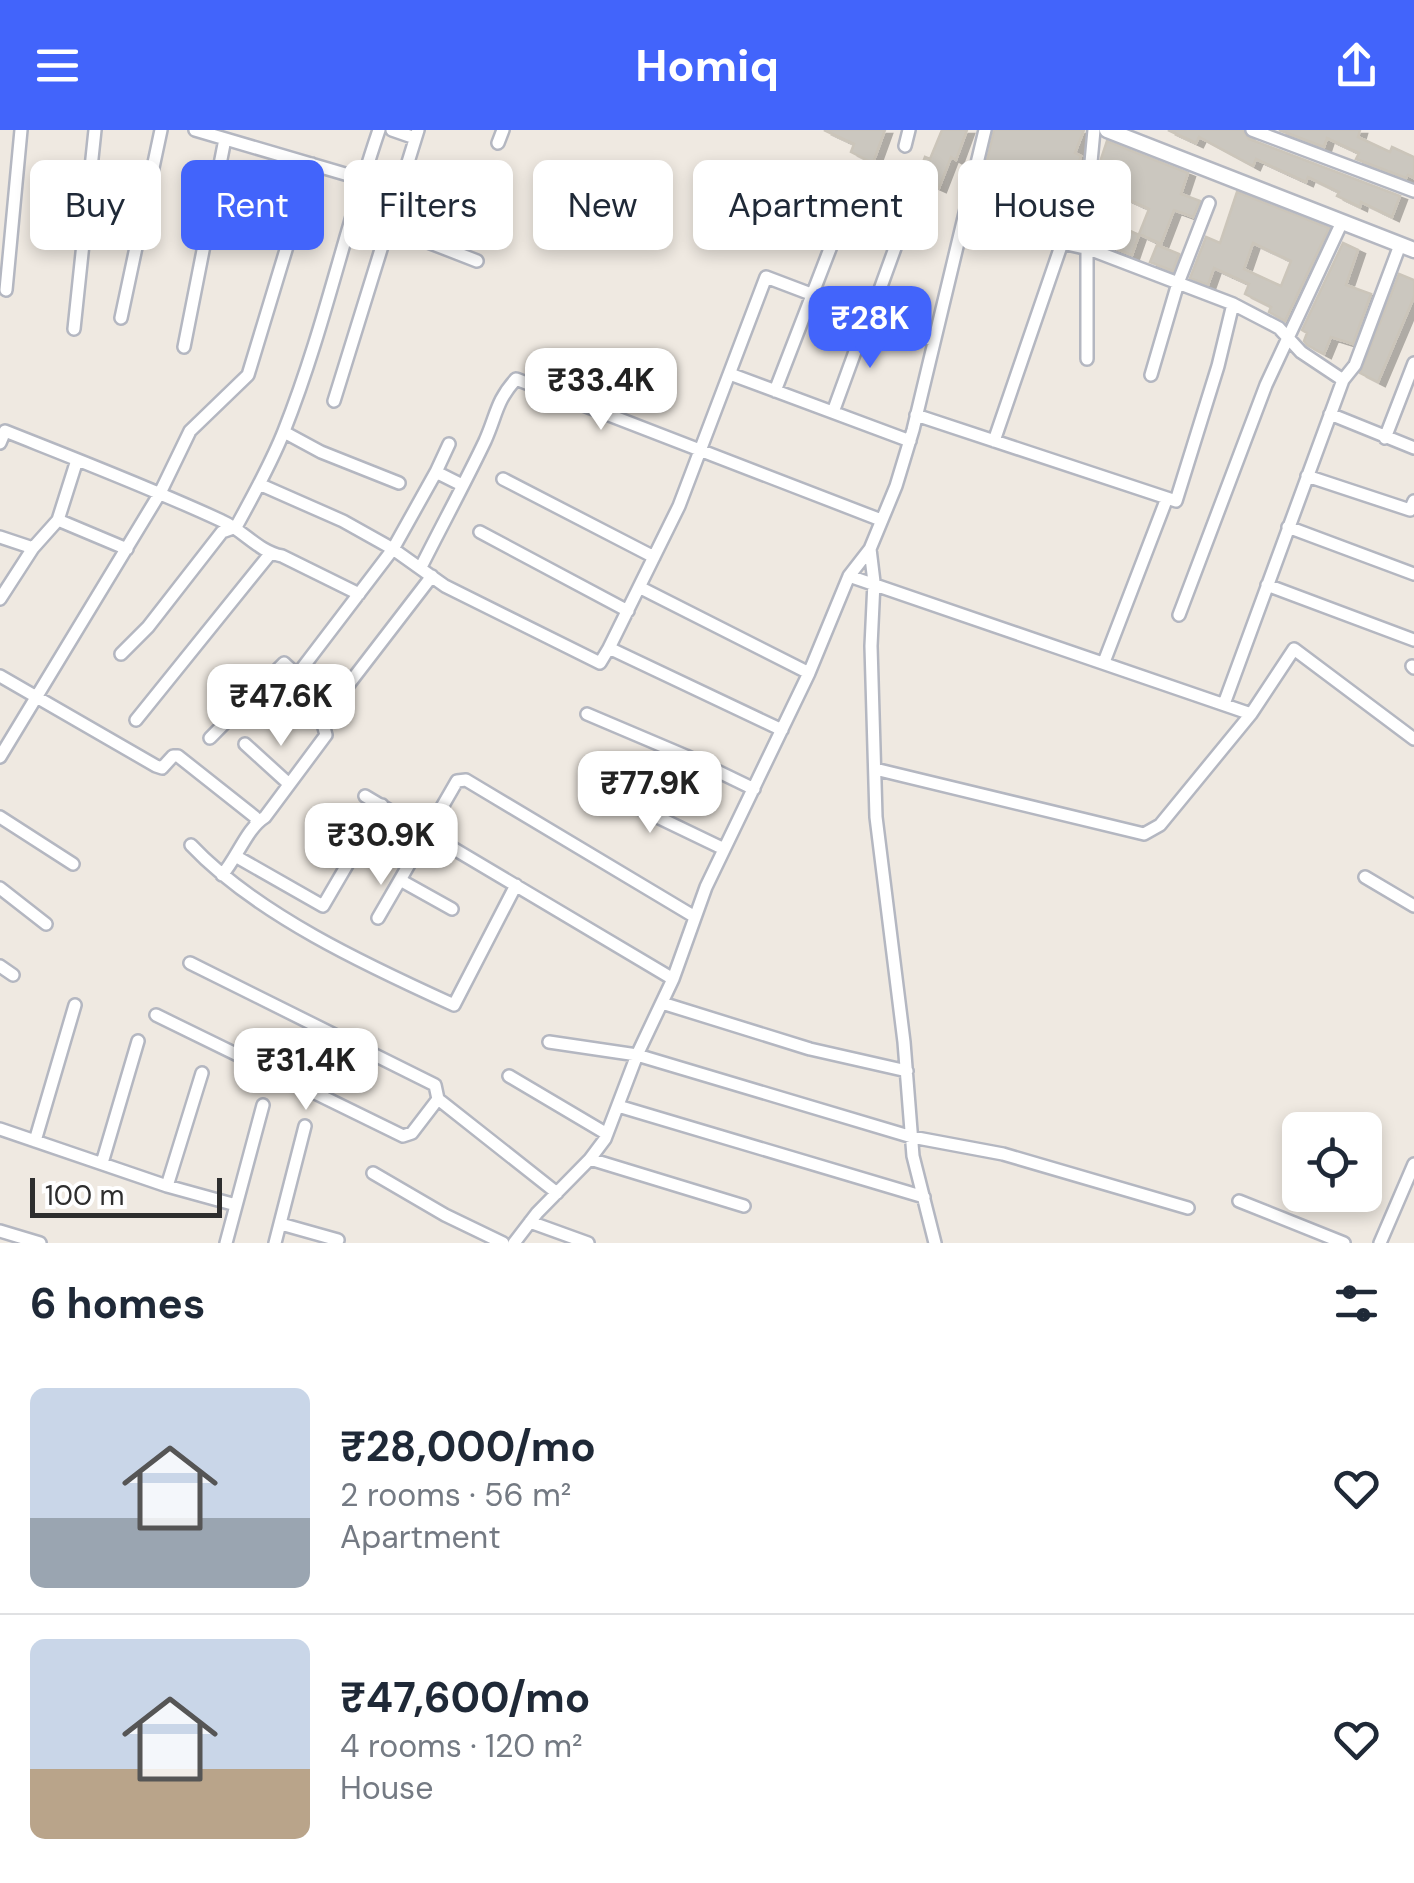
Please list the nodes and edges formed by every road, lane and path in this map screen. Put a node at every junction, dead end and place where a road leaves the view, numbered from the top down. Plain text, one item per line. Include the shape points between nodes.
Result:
1 (21, 130) edge
2 (95, 130) edge
3 (161, 130) edge
4 (195, 130) edge
5 (379, 130) edge
6 (392, 130) edge
7 (910, 130) edge
8 (985, 130) edge
9 (1094, 130) edge
10 (1107, 130) edge
11 (1252, 130) edge
12 (416, 134) edge
13 (225, 139) junction
14 (905, 146) dead end
15 (298, 160) edge
16 (369, 160) edge
17 (409, 160) edge
18 (977, 160) edge
19 (1091, 160) edge
20 (1414, 191) edge
21 (1209, 204) dead end
22 (1342, 222) junction
23 (958, 236) edge
24 (344, 241) edge
25 (1407, 247) edge
26 (286, 250) edge
27 (381, 250) edge
28 (450, 250) edge
29 (830, 250) edge
30 (894, 250) edge
31 (1060, 250) edge
32 (1088, 250) edge
33 (1091, 250) edge
34 (478, 261) dead end
35 (1178, 283) junction
36 (6, 290) dead end
37 (814, 295) junction
38 (1233, 304) junction
39 (869, 316) junction
40 (121, 318) dead end
41 (74, 329) dead end
42 (1290, 339) junction
43 (932, 340) junction
44 (184, 347) dead end
45 (1087, 359) dead end
46 (1414, 364) edge
47 (730, 374) junction
48 (1150, 375) dead end
49 (1343, 380) junction
50 (775, 391) junction
51 (334, 401) dead end
52 (833, 412) junction
53 (1330, 414) junction
54 (916, 415) junction
55 (284, 432) junction
56 (2, 435) edge
57 (1385, 438) junction
58 (910, 441) junction
59 (994, 441) junction
60 (448, 444) dead end
61 (701, 448) junction
62 (1414, 448) edge
63 (78, 460) junction
64 (436, 472) junction
65 (1307, 476) junction
66 (503, 479) dead end
67 (259, 484) junction
68 (398, 484) dead end
69 (462, 486) junction
70 (160, 493) junction
71 (1168, 498) junction
72 (1413, 508) edge
73 (58, 520) junction
74 (882, 520) junction
75 (1288, 527) junction
76 (236, 528) junction
77 (480, 532) dead end
78 (0, 537) edge
79 (32, 548) junction
80 (127, 549) junction
81 (393, 549) junction
82 (870, 549) junction
83 (270, 554) junction
84 (654, 557) junction
85 (426, 571) junction
86 (1414, 574) edge
87 (849, 576) junction
88 (874, 582) junction
89 (1266, 585) junction
90 (640, 587) junction
91 (359, 594) junction
92 (0, 600) edge
93 (628, 610) junction
94 (1179, 615) dead end
95 (1414, 640) edge
96 (610, 648) junction
97 (121, 654) dead end
98 (1104, 662) junction
99 (809, 673) junction
100 (0, 676) edge
101 (36, 698) junction
102 (1224, 704) junction
103 (587, 714) dead end
104 (1251, 714) junction
105 (136, 720) dead end
106 (782, 730) junction
107 (210, 738) dead end
108 (1414, 739) edge
109 (246, 744) dead end
110 (0, 757) edge
111 (875, 769) junction
112 (289, 784) junction
113 (593, 786) dead end
114 (754, 790) junction
115 (365, 796) dead end
116 (382, 806) junction
117 (0, 817) edge
118 (256, 822) junction
119 (426, 831) junction
120 (190, 846) dead end
121 (724, 849) junction
122 (237, 857) junction
123 (73, 864) dead end
124 (222, 875) junction
125 (1366, 877) dead end
126 (400, 880) junction
127 (516, 885) junction
128 (0, 888) edge
129 (1414, 906) edge
130 (452, 909) dead end
131 (378, 918) dead end
132 (694, 918) junction
133 (46, 924) dead end
134 (190, 962) dead end
135 (0, 966) edge
136 (13, 975) dead end
137 (673, 979) junction
138 (662, 1003) junction
139 (75, 1005) dead end
140 (156, 1014) dead end
141 (138, 1041) dead end
142 (549, 1042) dead end
143 (637, 1054) junction
144 (907, 1071) junction
145 (202, 1074) dead end
146 (508, 1076) dead end
147 (438, 1099) junction
148 (263, 1105) dead end
149 (618, 1106) junction
150 (306, 1126) dead end
151 (0, 1129) edge
152 (607, 1134) junction
153 (912, 1137) junction
154 (35, 1141) junction
155 (590, 1159) junction
156 (102, 1163) junction
157 (1414, 1164) edge
158 (373, 1174) dead end
159 (167, 1186) junction
160 (557, 1193) junction
161 (924, 1198) junction
162 (1239, 1201) dead end
163 (236, 1205) junction
164 (744, 1206) dead end
165 (1188, 1208) dead end
166 (530, 1222) junction
167 (280, 1224) junction
168 (0, 1230) edge
169 (338, 1240) dead end
170 (40, 1243) edge
171 (226, 1243) edge
172 (275, 1243) edge
173 (503, 1243) edge
174 (514, 1243) edge
175 (588, 1243) edge
176 (935, 1243) edge
177 (1344, 1243) edge
178 (1380, 1243) edge

1 - 36 street
2 - 41 street
3 - 40 street
4 - 13 street
5 - 16 street
6 - 12 street
7 - 14 street
8 - 18 street
9 - 19 street
10 - 22 street
11 - 20 street
12 - 17 street
13 - 15 street
13 - 44 street
21 - 35 street
22 - 25 street
22 - 42 street
23 - 43 street
24 - 55 street
25 - 49 street
26 - 70 street via 248,375 190,430
27 - 51 street
28 - 34 street
29 - 37 street
30 - 39 street
31 - 59 street
32 - 45 street
33 - 35 street
35 - 38 street
35 - 48 street
37 - 39 street
37 - 47 street via 766,277
37 - 50 street
38 - 42 street
38 - 71 street via 1176,501
39 - 43 street
39 - 52 street
42 - 49 street
42 - 94 street via 1266,385
43 - 54 street
46 - 57 street
47 - 50 street
47 - 61 street
49 - 53 street
50 - 52 street
52 - 58 street
53 - 57 street
53 - 65 street
54 - 58 street
54 - 59 street
55 - 67 street
55 - 68 street
56 - 63 street
57 - 62 street
58 - 74 street
59 - 71 street
60 - 64 street
61 - 69 street via 516,379 498,398
61 - 74 street
61 - 84 street
63 - 70 street
63 - 73 street
64 - 69 street
64 - 81 street
65 - 72 street
65 - 75 street
66 - 84 street
67 - 76 street
67 - 81 street
69 - 85 street
70 - 76 street
70 - 80 street
71 - 98 street
73 - 79 street
73 - 80 street
74 - 82 street
75 - 86 street
75 - 89 street
76 - 83 street
76 - 97 street via 222,532
77 - 93 street
78 - 79 street
79 - 92 street
80 - 101 street
81 - 85 street
81 - 91 street
82 - 87 street
82 - 88 street
83 - 91 street
83 - 105 street
84 - 90 street
85 - 96 street via 600,662
85 - 112 street
87 - 88 street
87 - 99 street
88 - 98 street
88 - 111 street
89 - 95 street
89 - 102 street
90 - 93 street
90 - 99 street
91 - 107 street via 298,674 284,662
93 - 96 street
96 - 106 street
98 - 102 street
99 - 106 street
100 - 101 street
101 - 110 street
101 - 118 street via 156,766 178,756
102 - 104 street
103 - 114 street
104 - 108 street via 1294,649
104 - 111 street via 1160,825 1144,834
106 - 114 street
109 - 112 street
111 - 144 street
112 - 118 street
113 - 121 street
114 - 121 street
115 - 116 street
116 - 119 street
116 - 122 street via 323,906
117 - 123 street
118 - 122 street
119 - 126 street
119 - 127 street
119 - 132 street via 457,781 466,780
120 - 124 street
121 - 132 street
122 - 124 street
124 - 127 street via 342,950 454,1005
125 - 129 street
126 - 130 street
126 - 131 street
127 - 137 street
128 - 133 street
132 - 137 street
134 - 147 street via 434,1085
135 - 136 street
137 - 138 street
138 - 143 street
138 - 144 street
139 - 154 street
140 - 147 street via 403,1136 412,1134
141 - 156 street
142 - 143 street
143 - 149 street
143 - 153 street
144 - 153 street
145 - 159 street
146 - 152 street
147 - 160 street
148 - 163 street
149 - 152 street
149 - 161 street
150 - 167 street
151 - 154 street
152 - 155 street
153 - 161 street
153 - 165 street via 1034,1162
154 - 156 street
155 - 160 street
155 - 164 street
156 - 159 street
157 - 178 street
158 - 173 street
159 - 163 street
160 - 166 street
161 - 176 street
162 - 177 street
163 - 171 street
166 - 174 street
166 - 175 street
167 - 169 street
167 - 172 street
168 - 170 street

